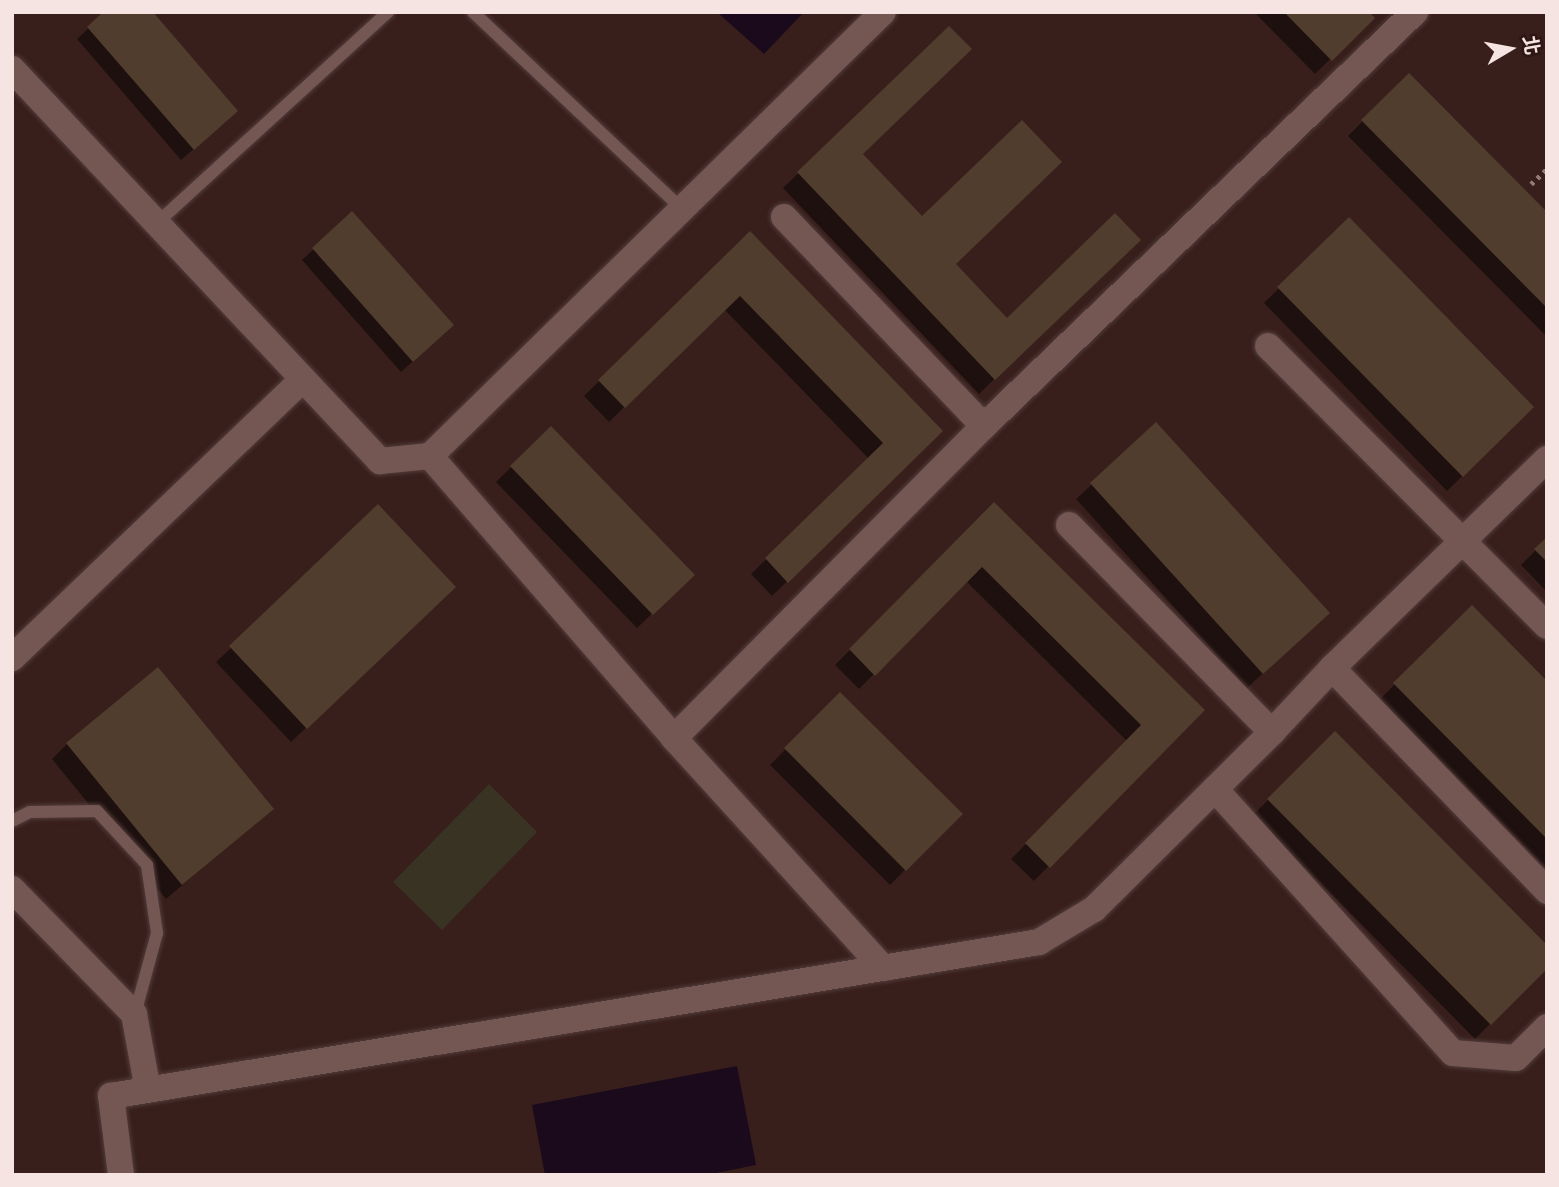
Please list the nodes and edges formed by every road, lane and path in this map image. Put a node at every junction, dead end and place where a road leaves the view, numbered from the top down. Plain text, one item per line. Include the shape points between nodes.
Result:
1 (388, 12) edge
2 (473, 12) edge
3 (883, 12) edge
4 (1415, 12) edge
5 (12, 69) edge
6 (1547, 169) edge
7 (1531, 184) dead end
8 (682, 209) junction
9 (784, 217) dead end
10 (158, 223) junction
11 (1268, 346) dead end
12 (303, 379) junction
13 (984, 426) junction
14 (430, 456) junction
15 (1547, 459) edge
16 (1069, 525) dead end
17 (1464, 542) junction
18 (1547, 626) edge
19 (12, 659) edge
20 (1332, 668) junction
21 (1272, 732) junction
22 (674, 738) junction
23 (1214, 789) junction
24 (12, 821) edge
25 (12, 888) edge
26 (1547, 891) edge
27 (883, 968) junction
28 (135, 1014) junction
29 (1547, 1027) edge
30 (148, 1090) junction
31 (121, 1175) edge

1 - 10 lane
2 - 8 lane
3 - 8 street
4 - 13 street
5 - 10 street
6 - 7 path
8 - 14 street
9 - 13 street
10 - 12 street
11 - 17 street
12 - 14 street via 380,461
12 - 19 street
13 - 22 street
14 - 22 street
15 - 17 street
16 - 21 street
17 - 18 street
17 - 20 street
20 - 21 street
20 - 26 street
21 - 23 street
22 - 27 street
23 - 27 street via 1094,909 1040,942
23 - 29 street via 1453,1053 1516,1058
24 - 28 lane via 30,812 97,811 147,865 157,933
25 - 28 street
27 - 30 street
28 - 30 street
30 - 31 street via 111,1096

